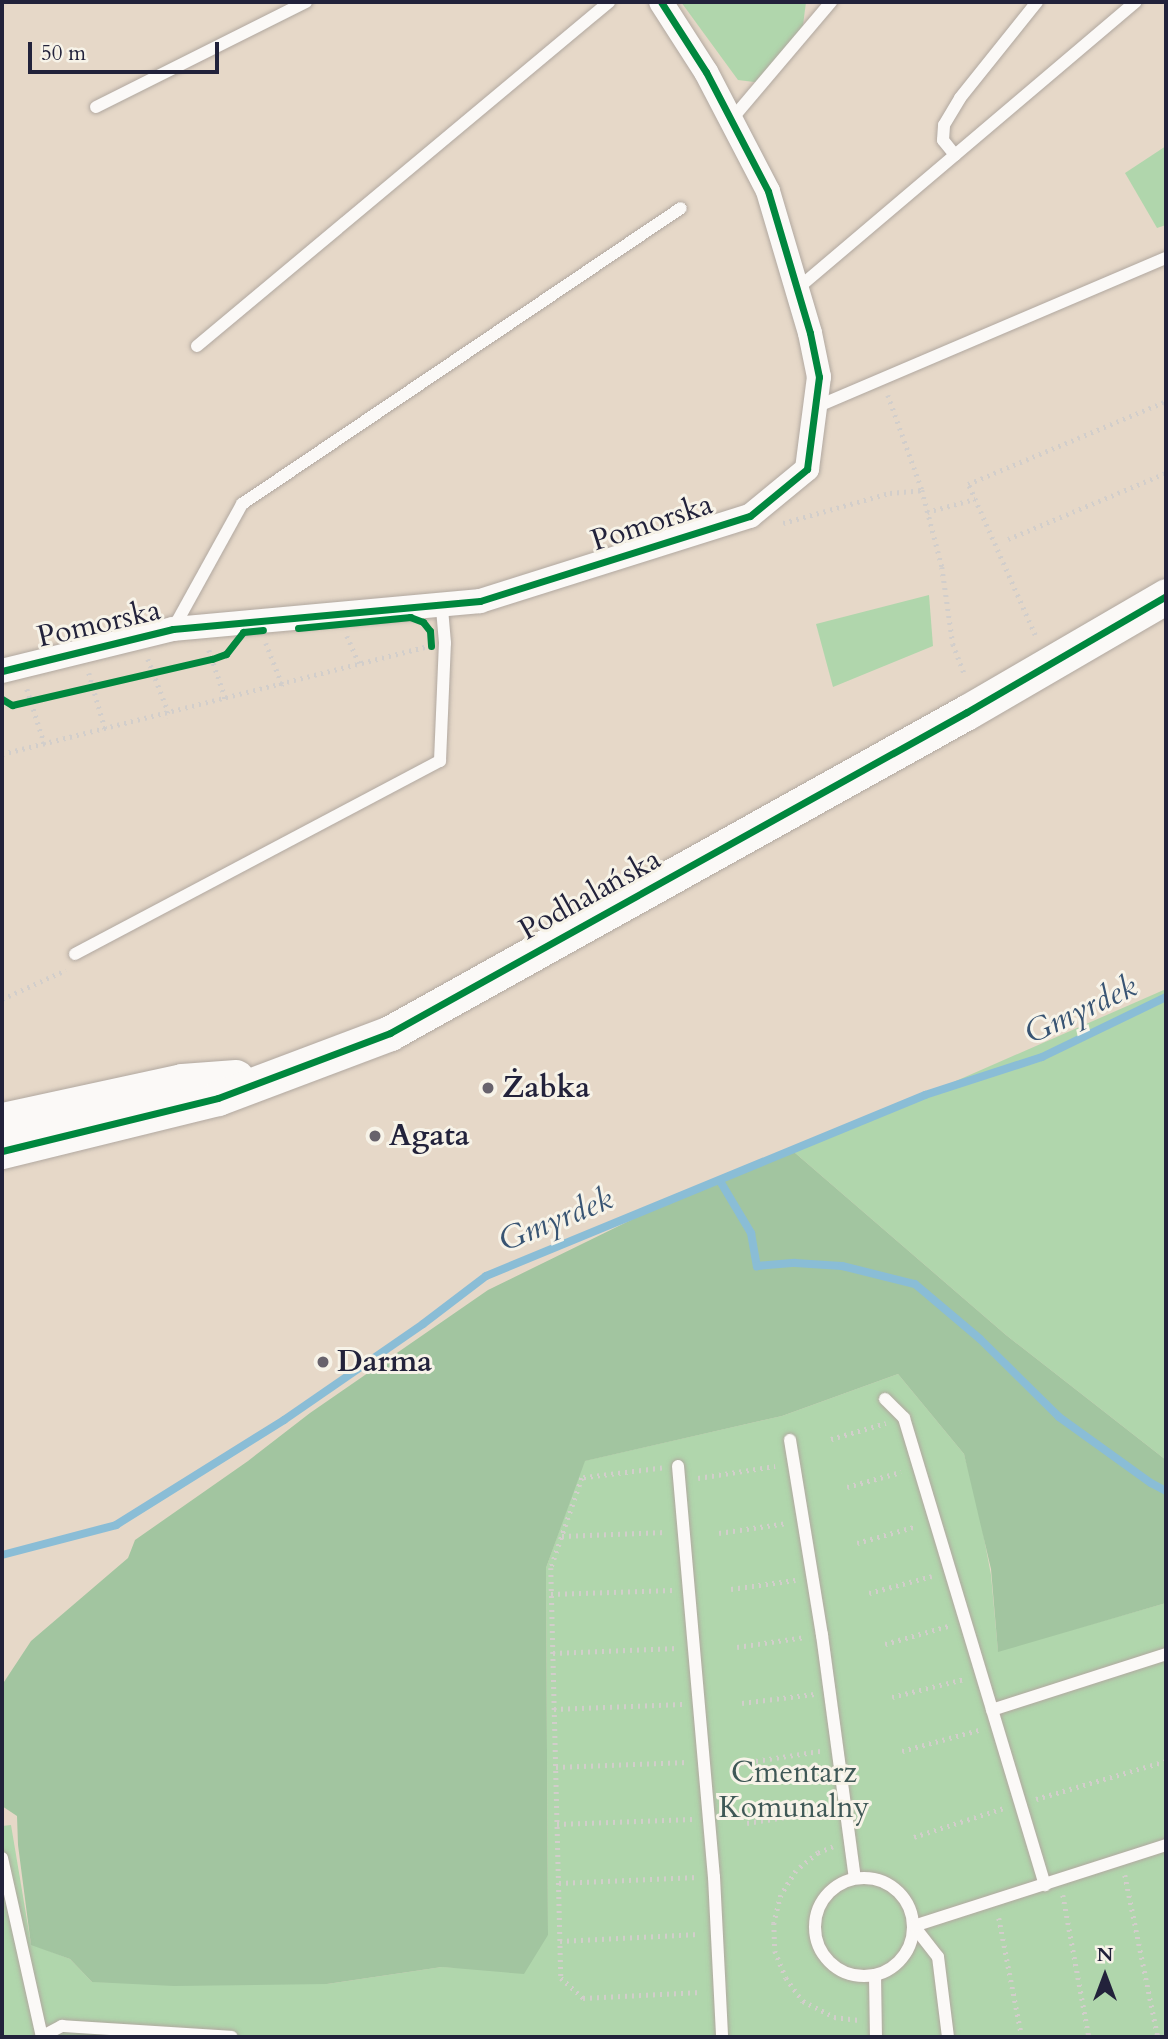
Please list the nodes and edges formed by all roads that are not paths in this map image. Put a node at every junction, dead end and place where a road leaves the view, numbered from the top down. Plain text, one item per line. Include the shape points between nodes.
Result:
1 (306, 2) edge
2 (608, 2) edge
3 (661, 2) edge
4 (831, 2) edge
5 (1037, 2) edge
6 (1136, 2) edge
7 (96, 107) dead end
8 (731, 120) junction
9 (955, 155) junction
10 (681, 208) dead end
11 (1166, 258) edge
12 (797, 289) junction
13 (197, 346) dead end
14 (816, 407) junction
15 (1166, 596) edge
16 (442, 605) junction
17 (173, 629) junction
18 (10, 668) edge
19 (75, 954) road end
20 (288, 1073) junction
21 (2, 1120) edge
22 (2, 1151) edge
23 (885, 1399) dead end
24 (790, 1440) dead end
25 (678, 1466) road end
26 (1166, 1654) edge
27 (992, 1710) junction
28 (1166, 1845) edge
29 (2, 1860) edge
30 (855, 1878) junction
31 (1045, 1885) junction
32 (914, 1926) junction
33 (875, 1975) junction
34 (42, 2037) edge
35 (232, 2037) edge
36 (722, 2037) edge
37 (876, 2037) edge
38 (948, 2037) edge

1 - 7 lane
2 - 13 lane
3 - 8 street, Pomorska
4 - 8 lane
5 - 9 lane via 960,98 944,125 943,140
6 - 9 lane
8 - 12 street, Pomorska via 768,191
9 - 12 lane
10 - 17 lane, Pomorska via 242,504
11 - 14 lane
12 - 14 street, Pomorska via 819,377
14 - 16 street, Pomorska via 807,469 750,516 480,601
15 - 20 street, Podhalańska via 390,1033
16 - 17 street, Pomorska
16 - 19 lane via 440,761
17 - 18 street, Pomorska
20 - 21 street, Podhalańska via 182,1081
20 - 22 street, Podhalańska via 218,1098
23 - 27 lane via 904,1418
24 - 30 lane
25 - 36 lane via 714,1877
26 - 27 lane
27 - 31 lane
28 - 31 lane
29 - 34 lane
30 - 32 lane via 872,1878 895,1889 911,1909
30 - 33 lane via 828,1892 814,1921 815,1937 837,1968 859,1976
31 - 32 lane
32 - 33 lane via 903,1957 891,1969
32 - 38 lane via 938,1957
33 - 37 lane
34 - 35 lane via 62,2026

